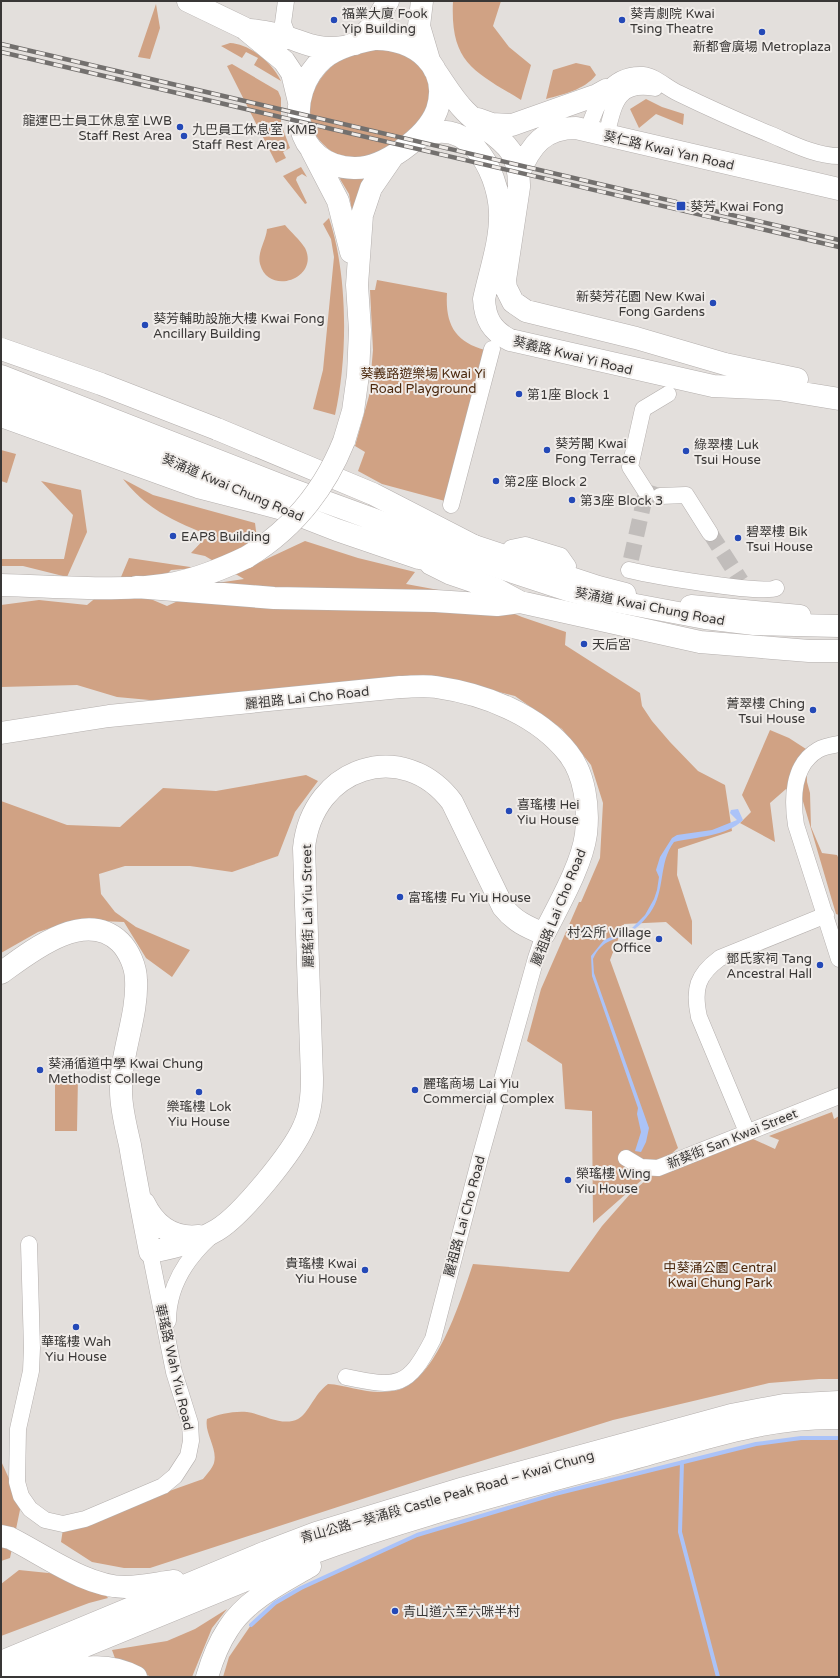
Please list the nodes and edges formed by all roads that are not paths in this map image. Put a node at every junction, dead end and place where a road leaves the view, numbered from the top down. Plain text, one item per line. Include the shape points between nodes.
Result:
1 (188, 1) edge
2 (286, 1) edge
3 (388, 1) edge
4 (422, 1) edge
5 (244, 28) junction
6 (289, 39) junction
7 (349, 46) junction
8 (431, 65) junction
9 (606, 90) junction
10 (676, 92) junction
11 (299, 102) junction
12 (465, 111) junction
13 (597, 133) junction
14 (306, 139) junction
15 (415, 140) junction
16 (393, 156) junction
17 (839, 156) edge
18 (519, 173) junction
19 (839, 189) edge
20 (357, 285) junction
21 (1, 349) edge
22 (492, 349) dead end
23 (685, 352) junction
24 (1, 376) edge
25 (839, 385) edge
26 (673, 386) junction
27 (1, 399) edge
28 (839, 399) edge
29 (1, 416) edge
30 (451, 504) dead end
31 (283, 509) junction
32 (400, 529) junction
33 (710, 533) tunnel mouth
34 (474, 546) junction
35 (511, 548) dead end
36 (419, 558) junction
37 (568, 566) dead end
38 (629, 570) dead end
39 (1, 585) edge
40 (136, 587) junction
41 (776, 588) dead end
42 (520, 602) junction
43 (633, 609) junction
44 (839, 616) edge
45 (839, 626) edge
46 (839, 635) edge
47 (839, 651) edge
48 (1, 733) edge
49 (839, 744) edge
50 (826, 915) junction
51 (541, 943) junction
52 (839, 959) edge
53 (1, 973) edge
54 (839, 1096) edge
55 (747, 1132) junction
56 (626, 1158) dead end
57 (139, 1193) junction
58 (217, 1230) junction
59 (29, 1244) dead end
60 (150, 1252) junction
61 (168, 1344) junction
62 (346, 1377) dead end
63 (839, 1402) edge
64 (839, 1418) edge
65 (395, 1526) junction
66 (6, 1537) edge
67 (209, 1575) junction
68 (1, 1662) edge
69 (9, 1677) edge
70 (49, 1677) edge
71 (136, 1677) edge
72 (207, 1677) edge

1 - 5 main road
2 - 6 street via 283,22
3 - 7 main road via 375,23
4 - 8 main road via 419,26
5 - 6 main road
5 - 11 main road via 289,67
6 - 7 main road via 316,48
7 - 8 main road via 375,39 395,40 413,46
7 - 11 main road via 317,65 305,83
8 - 12 main road
8 - 15 main road via 439,89 437,110
9 - 10 street via 622,79 642,75
9 - 12 main road via 585,100 512,125 492,124
9 - 13 street via 598,102
10 - 13 street via 644,86 623,92
10 - 17 street via 798,146 817,153
11 - 14 main road via 299,121
12 - 18 main road via 508,148 517,161
13 - 18 main road, 葵仁路 Kwai Yan Road via 567,128 542,137 530,150
13 - 19 main road, 葵仁路 Kwai Yan Road
14 - 16 main road via 318,155 344,168 364,168
14 - 20 main road via 338,201
15 - 16 main road
15 - 26 main road, 葵義路 Kwai Yi Road via 422,135 439,131 456,134 479,152 489,169 497,191 500,222 484,310 500,336
16 - 20 main road via 372,188 364,206 360,225
18 - 23 main road via 506,280 506,288 513,302 526,312
20 - 40 main road, bridge via 360,337 353,411 344,442 328,476 305,508 278,536 247,557 224,568 156,586
21 - 34 main road, bridge via 217,429 373,494
22 - 30 street
23 - 25 main road via 766,373
23 - 26 main road via 692,356 696,364 694,372
24 - 32 main road, 葵涌道 Kwai Chung Road via 284,487
26 - 28 main road, 葵義路 Kwai Yi Road via 778,389
26 - 33 street via 643,410 630,467 653,494 686,495
27 - 31 main road, 葵涌道 Kwai Chung Road via 204,472
29 - 31 main road via 198,487
31 - 36 main road, 葵涌道 Kwai Chung Road
32 - 34 main road, 葵涌道 Kwai Chung Road
32 - 43 main road, 葵涌道 Kwai Chung Road via 452,552 543,583
34 - 44 main road, 葵涌道 Kwai Chung Road via 598,587 645,598 689,606 752,612 808,617
35 - 37 street via 524,546 561,556
36 - 42 main road, 葵涌道 Kwai Chung Road via 449,573 496,589
36 - 43 main road, 葵涌道 Kwai Chung Road via 450,562 569,599
38 - 41 street via 678,580 742,584 772,590
39 - 40 main road
40 - 42 main road via 274,598 435,601 497,605
42 - 47 main road, 葵涌道 Kwai Chung Road via 700,642
43 - 45 main road, 葵涌道 Kwai Chung Road via 754,624
43 - 46 main road, 葵涌道 Kwai Chung Road via 704,627 799,635
48 - 51 main road, 麗祖路 Lai Cho Road via 109,716 400,687 434,687 500,704 553,737 569,754 578,770 584,791 587,812 586,835 580,859
49 - 50 street via 818,750 807,760 794,789 796,825
50 - 52 street
50 - 55 street via 720,958 709,966 697,987 699,1017
51 - 58 main road, 麗瑤街 Lai Yiu Street via 503,907 458,811 447,795 434,783 408,771 378,768 348,776 332,788 319,802 310,818 304,848 312,1078 310,1109 304,1127 293,1145 243,1208
51 - 62 street, 麗祖路 Lai Cho Road via 455,1250 433,1339 422,1360 410,1375 398,1382 380,1384
53 - 57 main road, 華瑤路 Wah Yiu Road via 60,936 76,930 92,929 104,932 116,938 125,948 136,979 121,1092
54 - 55 street, 新葵街 San Kwai Street
55 - 56 street, 新葵街 San Kwai Street via 658,1168 641,1167
57 - 58 main road via 151,1217 168,1231 192,1237
57 - 60 main road, 華瑤路 Wah Yiu Road
58 - 60 main road, 麗瑤街 Lai Yiu Street via 179,1246
58 - 61 street, 麗瑤街 Lai Yiu Street via 192,1255 177,1280 168,1315
59 - 61 street, 華瑤路 Wah Yiu Road via 31,1371 18,1428 16,1474 21,1496 35,1514 57,1523 76,1522 154,1490 170,1481 180,1469 188,1456 191,1432
60 - 61 street, 華瑤路 Wah Yiu Road
63 - 67 main road, 青山公路－葵涌段 Castle Peak Road – Kwai Chung via 799,1403 748,1411 464,1488 290,1542
64 - 65 main road, 青山公路－葵涌段 Castle Peak Road – Kwai Chung via 782,1421 743,1429
65 - 69 main road, 青山公路－葵涌段 Castle Peak Road – Kwai Chung via 307,1555
65 - 72 main road via 323,1559 267,1592 229,1628 217,1648
66 - 67 main road via 100,1583 125,1587 144,1586
67 - 68 main road, 青山公路－葵涌段 Castle Peak Road – Kwai Chung
70 - 71 main road via 86,1666 106,1666

